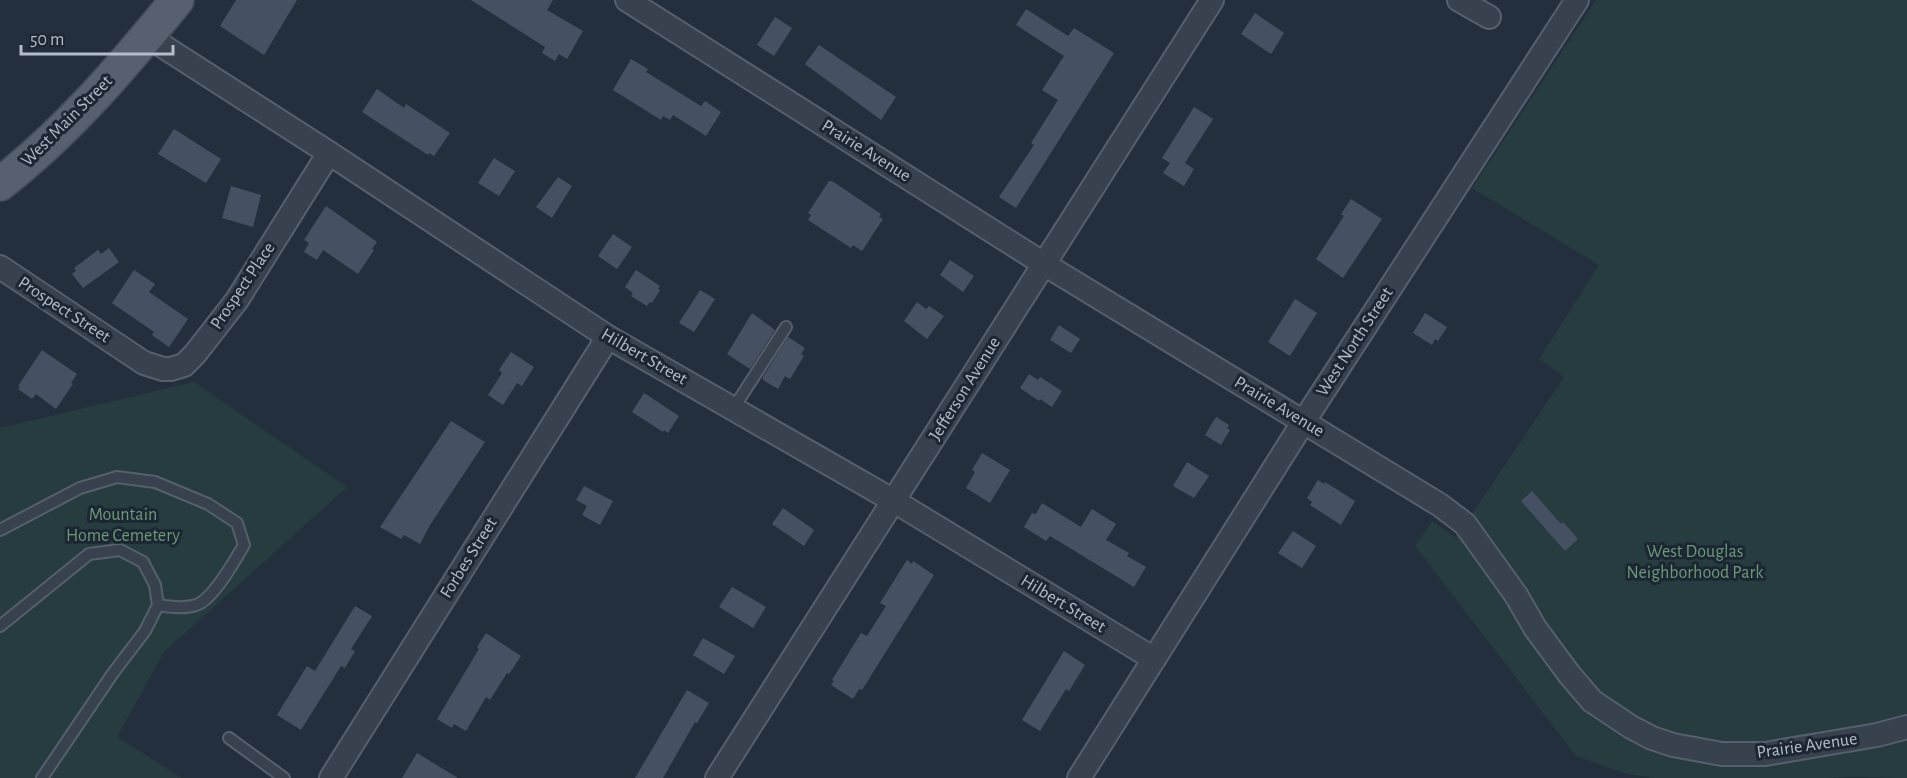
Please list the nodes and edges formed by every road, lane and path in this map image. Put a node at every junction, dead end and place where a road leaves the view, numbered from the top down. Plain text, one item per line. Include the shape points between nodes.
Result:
1 (177, 0) edge
2 (627, 0) edge
3 (1212, 0) edge
4 (1459, 0) edge
5 (1576, 0) edge
6 (1490, 17) dead end
7 (147, 36) junction
8 (329, 153) junction
9 (0, 184) edge
10 (1044, 264) junction
11 (0, 267) edge
12 (786, 327) dead end
13 (608, 337) junction
14 (129, 352) joint
15 (733, 409) junction
16 (1304, 421) junction
17 (894, 501) junction
18 (0, 530) edge
19 (158, 605) junction
20 (0, 626) edge
21 (1154, 659) junction
22 (1907, 727) edge
23 (229, 738) dead end
24 (42, 778) edge
25 (284, 778) edge
26 (331, 778) edge
27 (717, 778) edge
28 (1079, 778) edge

1 - 7 main road, West Main Street
2 - 10 street, Prairie Avenue
3 - 10 street, Jefferson Avenue
4 - 6 street
5 - 16 street, West North Street
7 - 8 street, Hilbert Street
7 - 9 main road, West Main Street via 77,116
8 - 13 street, Hilbert Street
8 - 14 street, Prospect Place via 237,300 184,365 163,369 144,363
10 - 16 street, Prairie Avenue
10 - 17 street, Jefferson Avenue
11 - 14 street, Prospect Street
12 - 15 lane
13 - 15 street, Hilbert Street
13 - 26 street, Forbes Street
15 - 17 street, Hilbert Street
16 - 21 street, West North Street
16 - 22 street, Prairie Avenue via 1465,524 1592,701 1652,738 1722,754 1765,754
17 - 21 street, Hilbert Street
17 - 27 street, Jefferson Avenue
18 - 19 lane via 80,488 117,477 155,482 208,504 237,523 244,545 224,579 199,605
19 - 20 lane via 155,585 143,562 120,550 89,554
19 - 24 lane via 145,631
21 - 28 street, West North Street
23 - 25 lane

